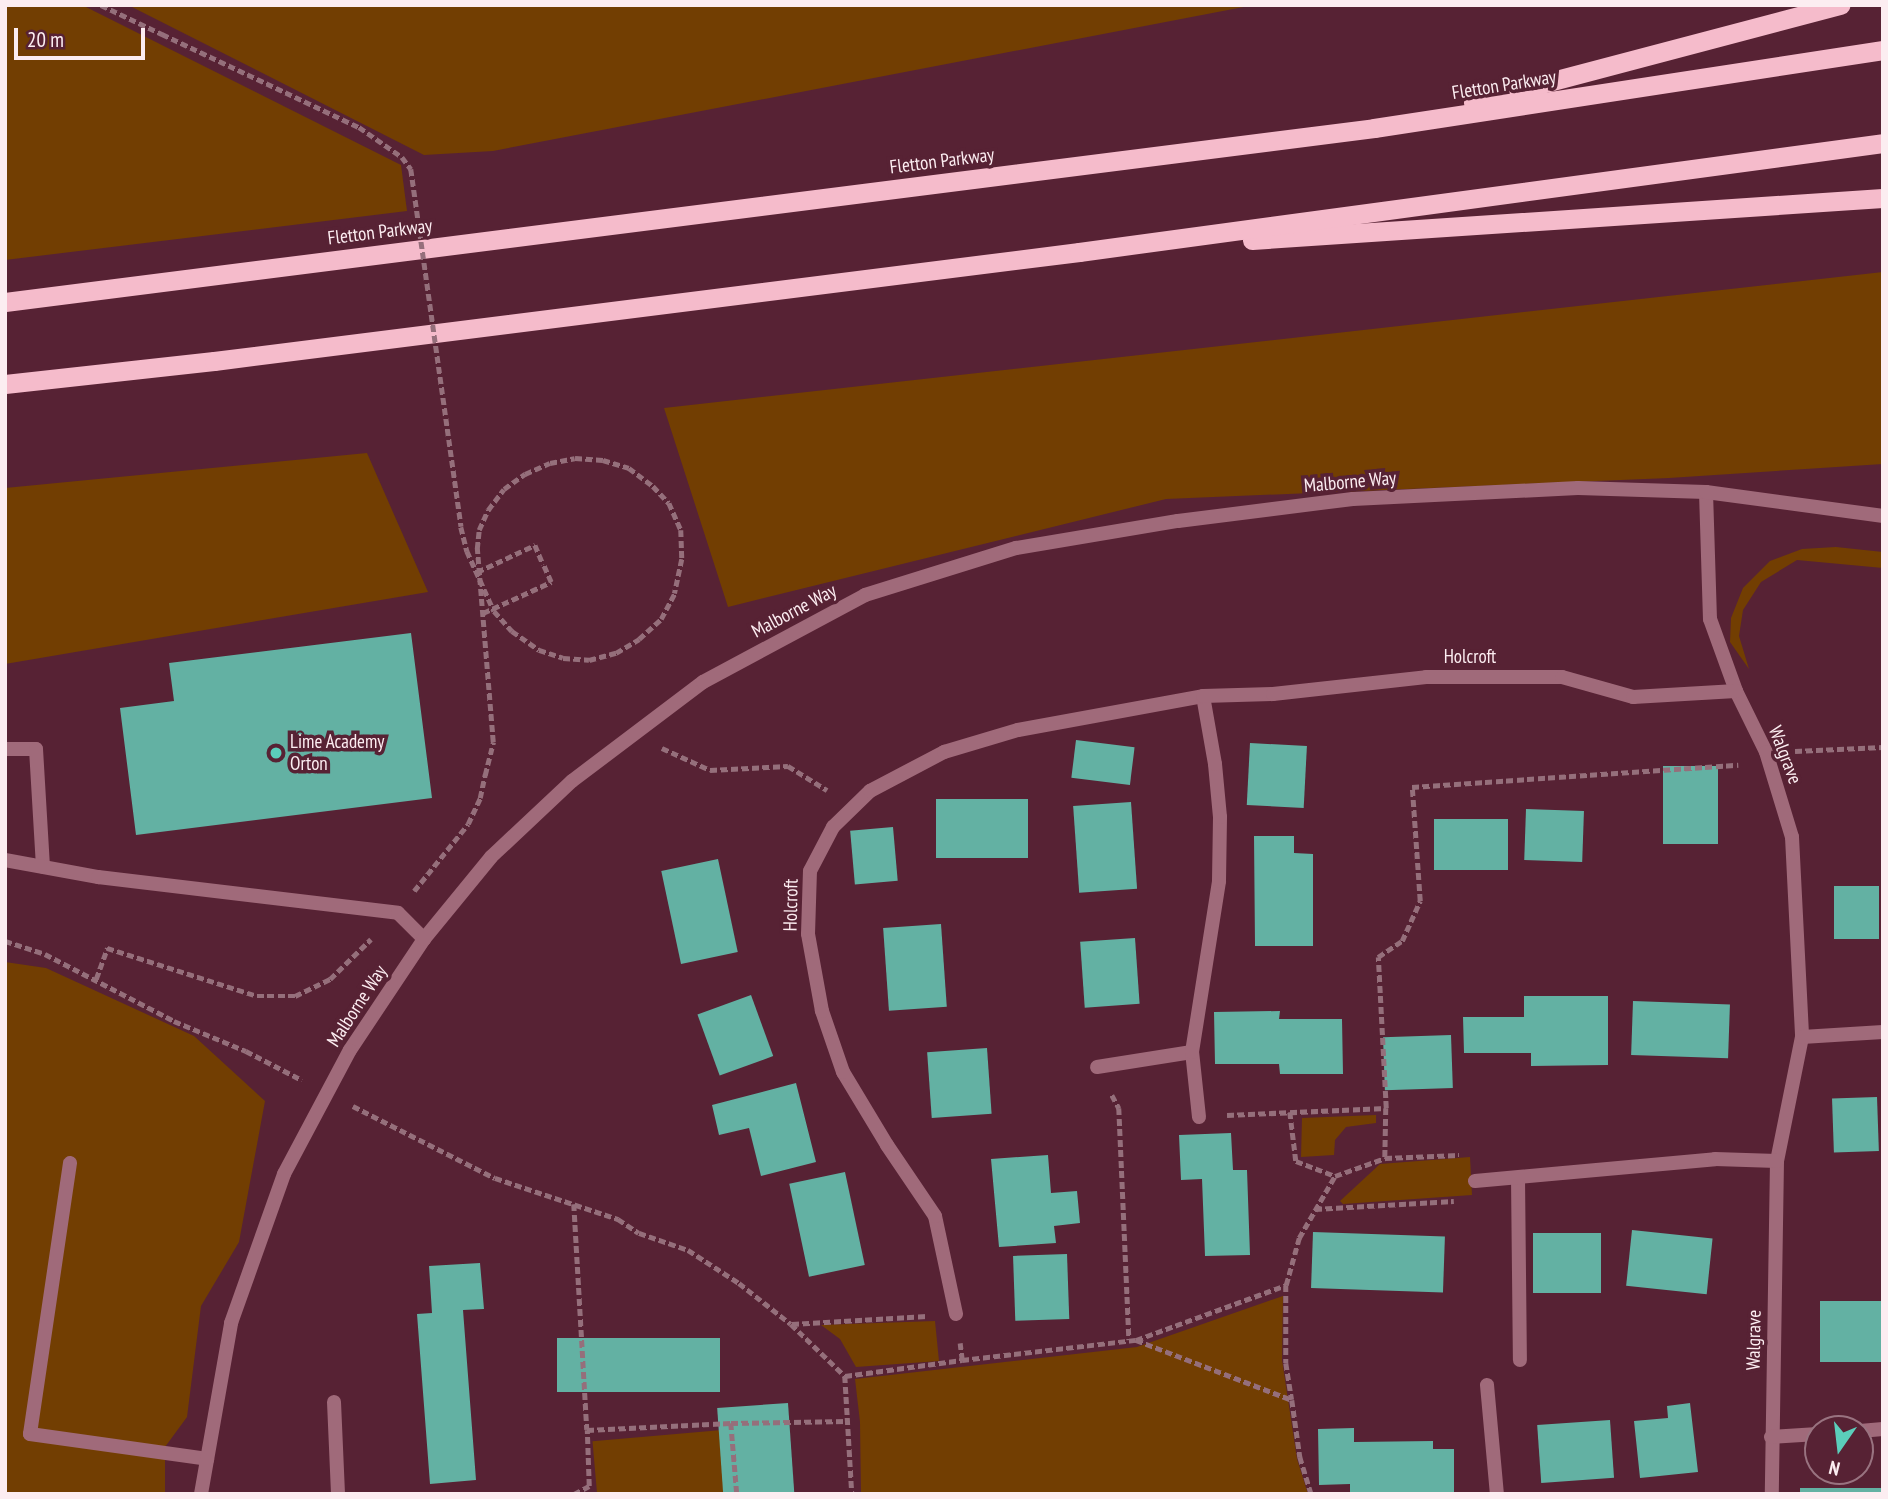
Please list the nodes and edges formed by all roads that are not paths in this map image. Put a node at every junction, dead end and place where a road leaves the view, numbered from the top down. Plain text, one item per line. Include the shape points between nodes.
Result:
1 (1840, 5) edge
2 (1883, 50) edge
3 (1374, 128) junction
4 (1883, 143) edge
5 (1883, 198) edge
6 (1079, 252) junction
7 (5, 302) edge
8 (5, 384) edge
9 (1706, 492) junction
10 (1883, 516) edge
11 (1736, 691) junction
12 (1203, 696) junction
13 (5, 750) edge
14 (5, 860) edge
15 (43, 867) junction
16 (424, 939) junction
17 (1883, 1032) edge
18 (1802, 1037) junction
19 (1192, 1052) junction
20 (1097, 1067) road end
21 (1199, 1117) road end
22 (1777, 1161) junction
23 (70, 1163) dead end
24 (1518, 1178) junction
25 (1475, 1181) dead end
26 (956, 1314) road end
27 (1520, 1360) dead end
28 (1487, 1385) dead end
29 (334, 1402) dead end
30 (1804, 1435) edge
31 (1771, 1437) junction
32 (207, 1459) junction
33 (201, 1494) edge
34 (338, 1494) edge
35 (1497, 1494) edge
36 (1772, 1494) edge

1 - 3 highway
2 - 3 highway, Fletton Parkway
3 - 7 highway, Fletton Parkway
4 - 6 highway
5 - 6 highway
6 - 8 highway
9 - 10 street, Malborne Way
9 - 11 street, Walgrave via 1710,619
9 - 16 street, Malborne Way via 1578,488 1353,499 1016,548 865,595 703,682 572,781 491,858
11 - 12 street, Holcroft via 1633,698 1562,677 1426,677 1273,694
11 - 18 street, Walgrave via 1768,757 1792,837
12 - 19 street via 1220,817 1219,881
12 - 26 street, Holcroft via 1018,730 944,752 870,791 833,827 810,871 808,934 822,1011 843,1072 935,1216
13 - 15 street via 36,749
14 - 15 street
15 - 16 street via 398,913
16 - 32 street, Malborne Way, bridge via 350,1050 284,1174 232,1323
17 - 18 street
18 - 22 street, Walgrave
19 - 20 street
19 - 21 street
22 - 24 street via 1715,1159
22 - 31 street, Walgrave
23 - 32 street via 30,1434
24 - 25 street
24 - 27 street
28 - 35 street
29 - 34 street
30 - 31 street
31 - 36 street, Walgrave
32 - 33 street, Malborne Way

